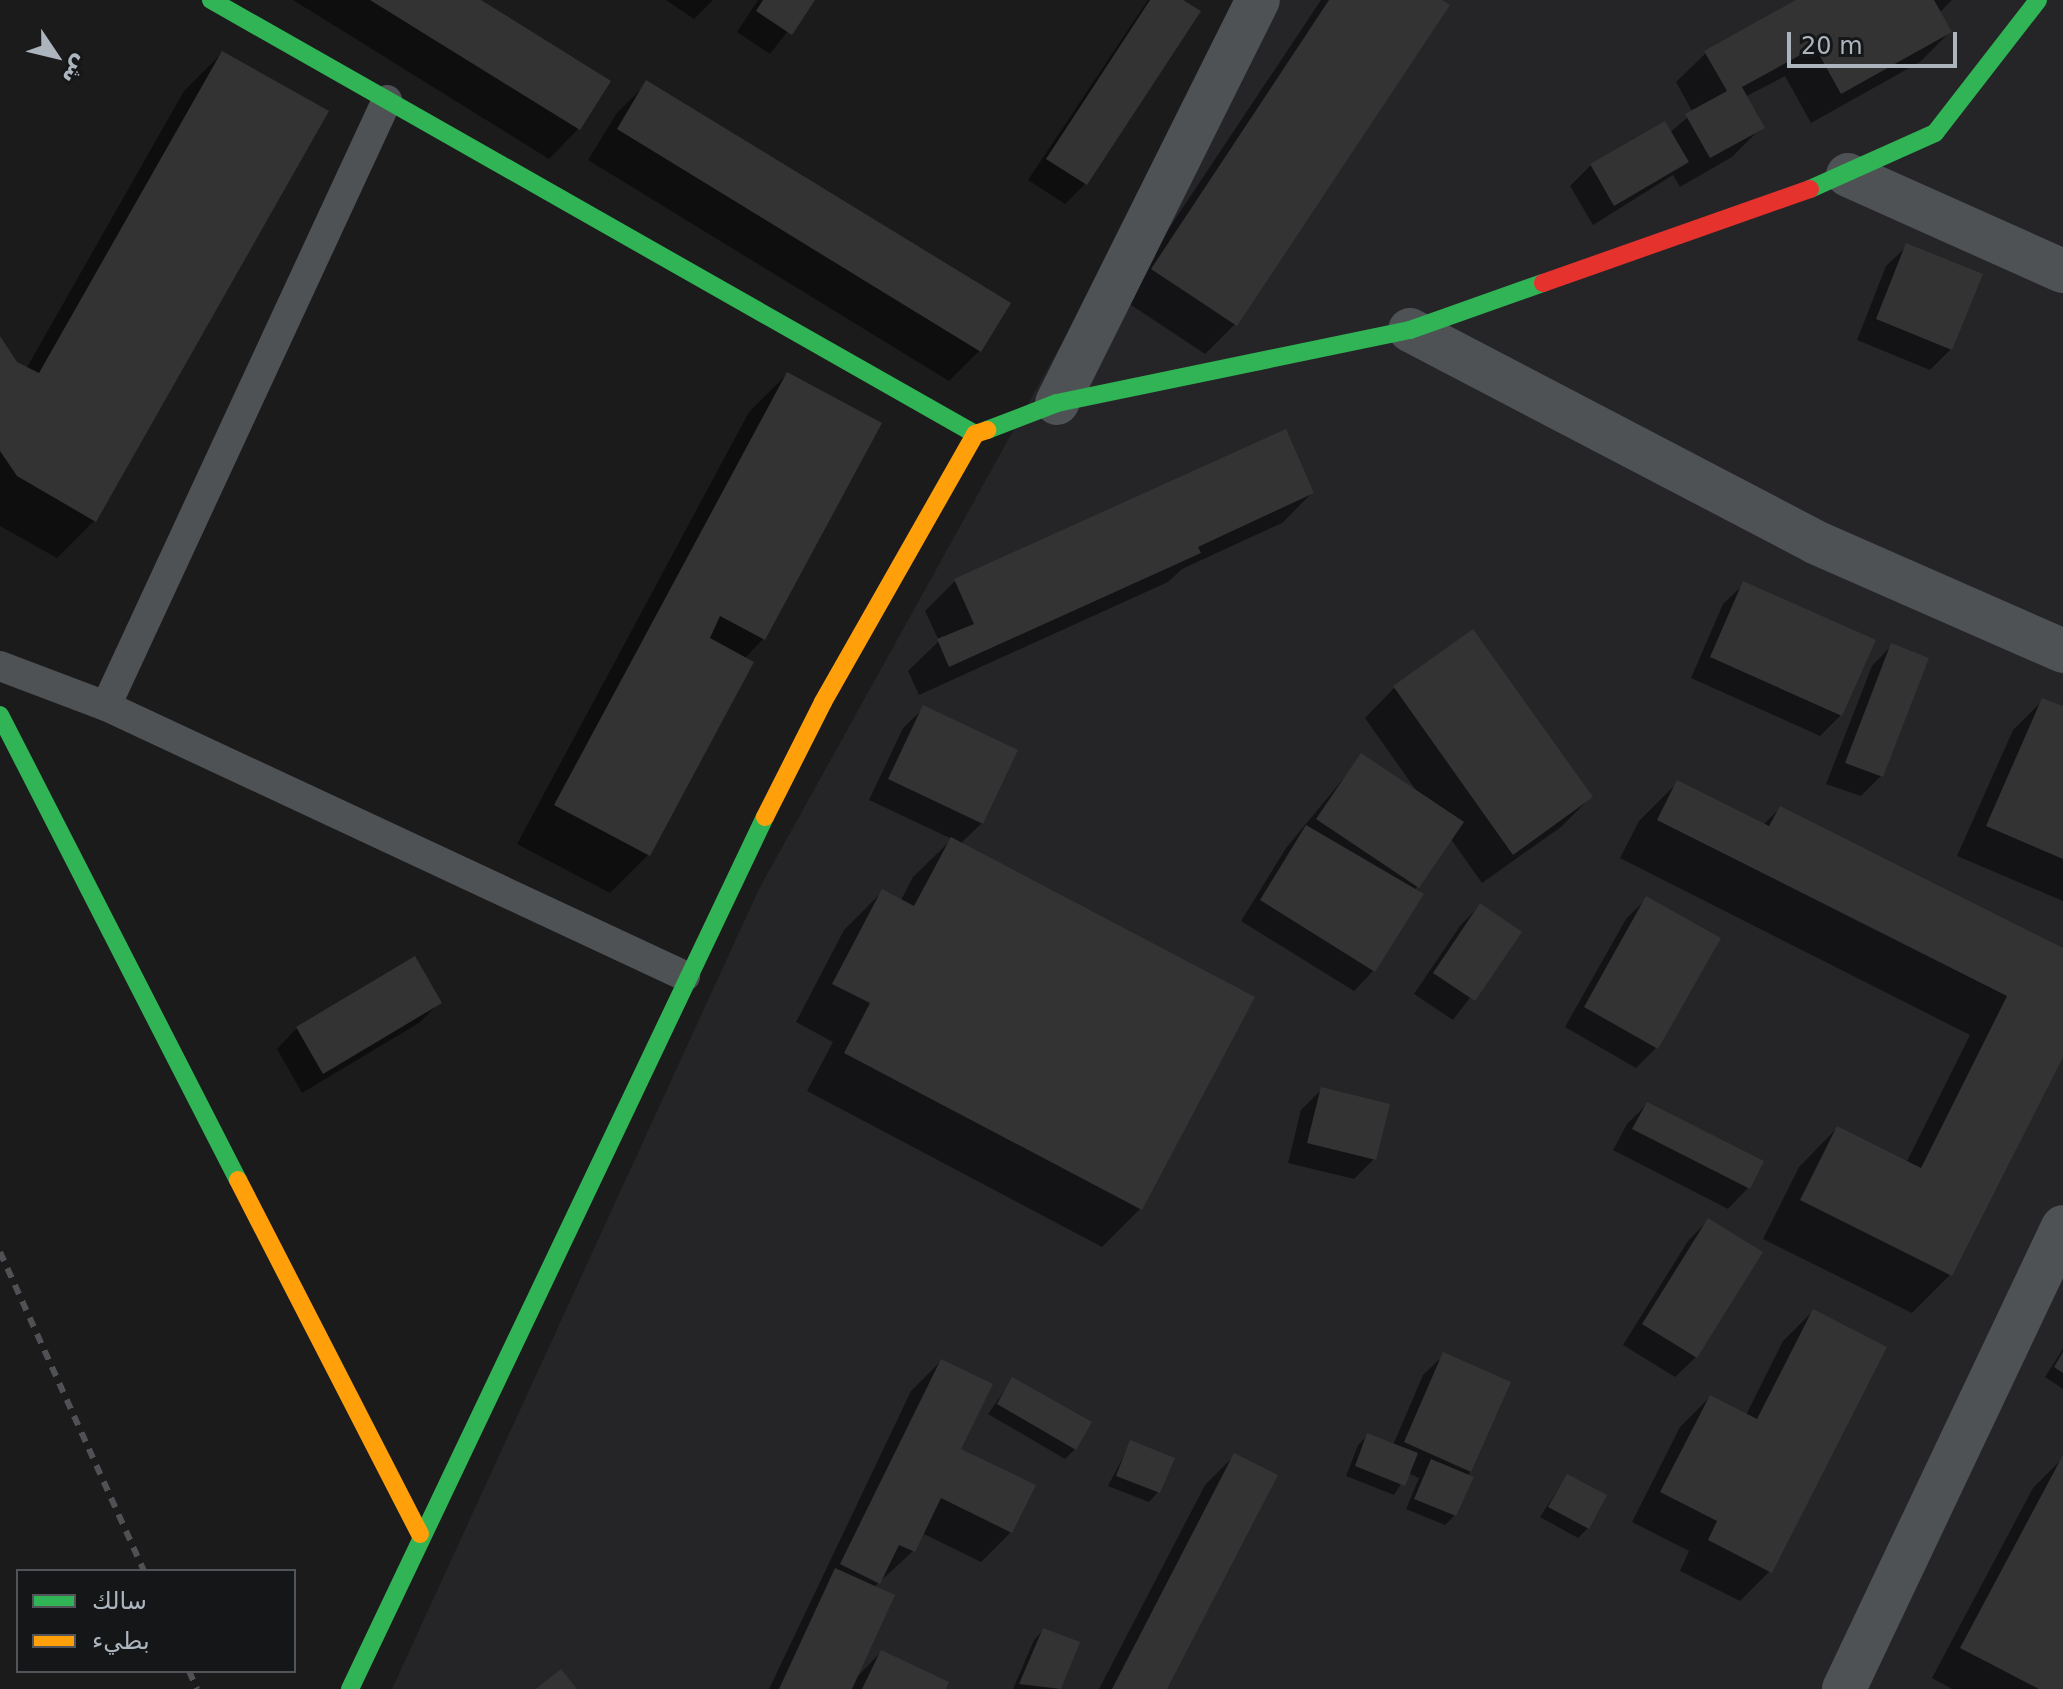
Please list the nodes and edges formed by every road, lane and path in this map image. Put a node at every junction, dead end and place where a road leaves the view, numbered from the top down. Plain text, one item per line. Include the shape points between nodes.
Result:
1 (211, 0) edge
2 (1258, 0) edge
3 (2038, 0) edge
4 (387, 100) junction
5 (1848, 175) junction
6 (2063, 271) edge
7 (1410, 330) junction
8 (1057, 403) junction
9 (975, 434) junction
10 (2063, 651) edge
11 (0, 666) edge
12 (106, 706) junction
13 (0, 715) edge
14 (685, 976) junction
15 (2063, 1227) edge
16 (420, 1534) junction
17 (350, 1689) edge
18 (1844, 1689) edge

1 - 4 street
2 - 8 street
3 - 5 street via 1935,133
4 - 9 street
4 - 12 lane
5 - 6 street
5 - 7 street
7 - 8 street
7 - 10 street via 1815,542
8 - 9 street
9 - 14 street via 823,702
11 - 12 lane
12 - 14 lane
13 - 16 street
14 - 16 street
15 - 18 street
16 - 17 street

